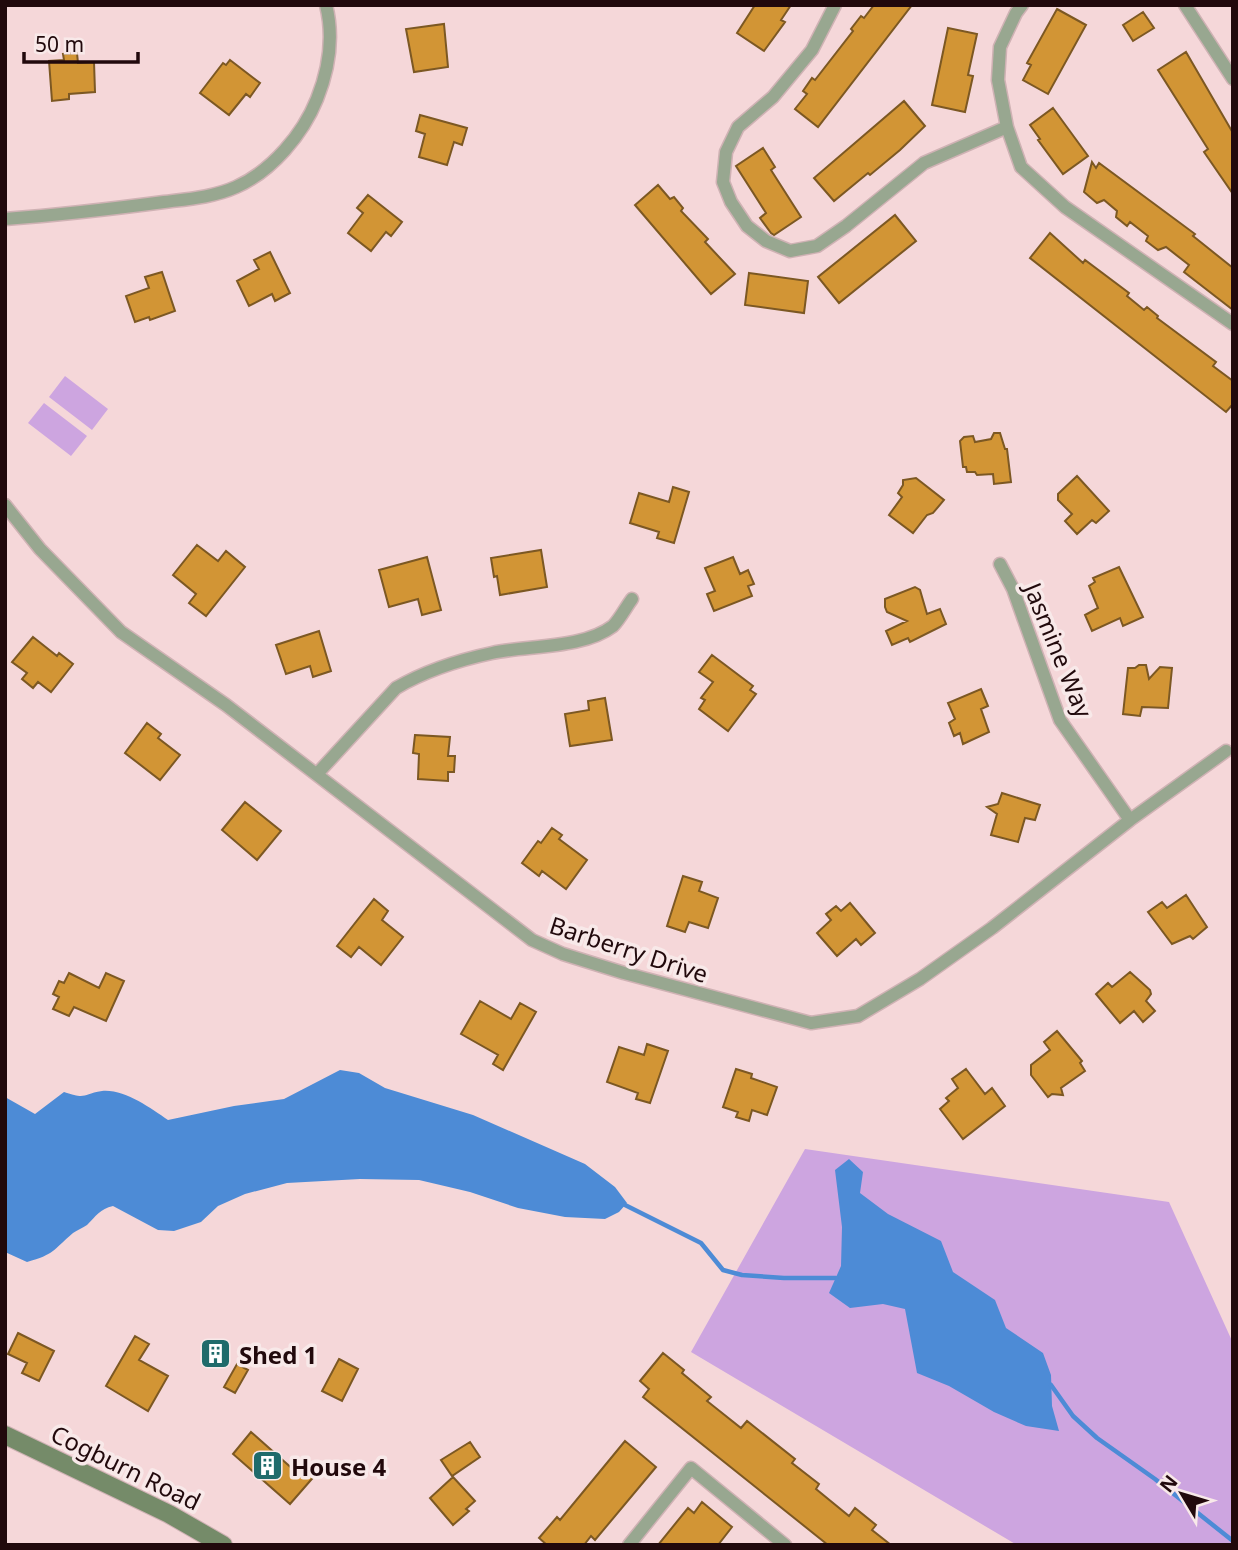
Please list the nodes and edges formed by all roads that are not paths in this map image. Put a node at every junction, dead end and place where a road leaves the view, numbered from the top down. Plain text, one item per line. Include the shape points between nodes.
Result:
1 (326, 5) edge
2 (835, 5) edge
3 (1022, 5) edge
4 (1185, 5) edge
5 (1233, 79) edge
6 (1007, 127) junction
7 (5, 219) edge
8 (1233, 324) edge
9 (5, 505) edge
10 (1000, 564) dead end
11 (632, 600) dead end
12 (1226, 751) dead end
13 (317, 774) junction
14 (1130, 820) junction
15 (5, 1435) edge
16 (223, 1545) edge
17 (629, 1545) edge
18 (785, 1545) edge

1 - 7 street via 328,63 314,106 289,144 256,176 215,195
2 - 6 street via 812,50 773,97 738,127 726,152 723,182 731,202 747,226 766,241 790,251 817,246 924,163
3 - 6 street via 1000,47 998,80
4 - 5 street
6 - 8 street via 1021,167 1065,207
9 - 13 street, Barberry Drive via 40,549 121,632
10 - 14 street, Jasmine Way via 1060,720
11 - 13 street via 613,625 581,641 493,653 410,680 396,688
12 - 14 street, Barberry Drive
13 - 14 street, Barberry Drive via 532,940 624,974 811,1023 858,1016 920,979
15 - 16 street, Cogburn Road
17 - 18 street via 691,1468

